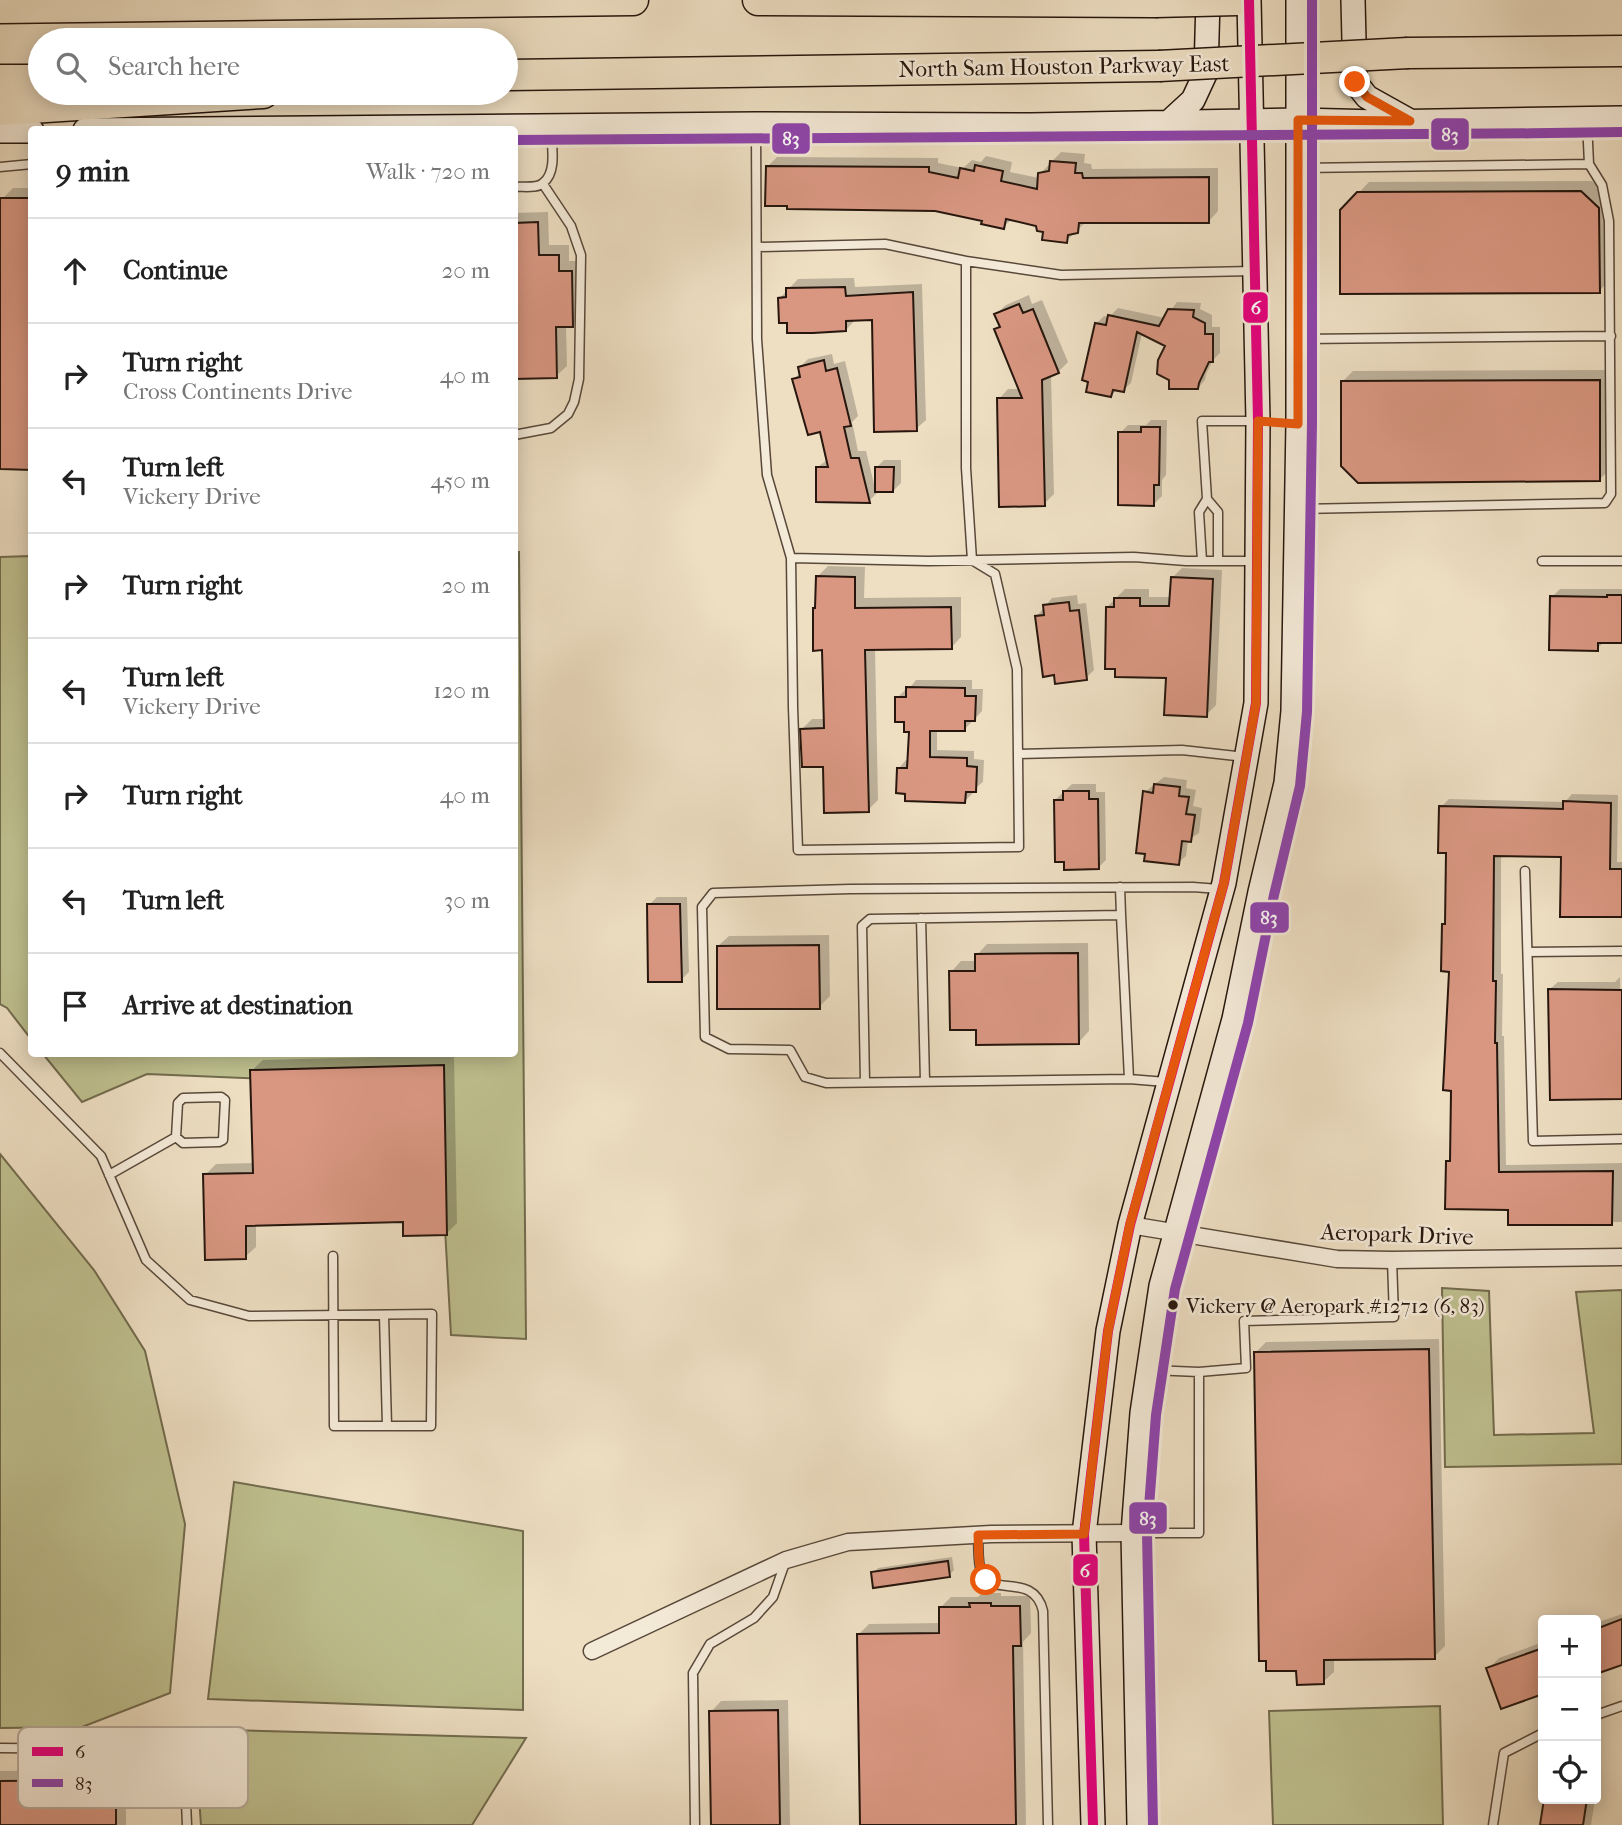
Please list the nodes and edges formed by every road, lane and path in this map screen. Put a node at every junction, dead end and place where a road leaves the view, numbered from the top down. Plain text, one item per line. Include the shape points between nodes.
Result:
1 (633, 0) edge
2 (758, 0) edge
3 (1208, 0) edge
4 (1237, 0) edge
5 (1249, 0) edge
6 (1298, 0) edge
7 (1353, 0) edge
8 (5, 7) edge
9 (1622, 51) edge
10 (721, 73) junction
11 (518, 75) edge
12 (0, 80) edge
13 (28, 80) edge
14 (518, 82) edge
15 (77, 105) edge
16 (0, 110) edge
17 (1587, 118) junction
18 (1622, 118) edge
19 (1298, 120) junction
20 (1410, 121) junction
21 (1253, 122) junction
22 (1168, 123) junction
23 (756, 124) junction
24 (518, 127) edge
25 (551, 127) junction
26 (0, 131) edge
27 (28, 131) edge
28 (28, 164) edge
29 (1589, 164) junction
30 (0, 167) edge
31 (1298, 168) junction
32 (543, 184) junction
33 (518, 187) edge
34 (758, 247) junction
35 (966, 261) junction
36 (1256, 271) junction
37 (1611, 336) junction
38 (1298, 339) junction
39 (1258, 421) junction
40 (1298, 424) junction
41 (518, 434) edge
42 (1207, 499) junction
43 (1296, 509) junction
44 (791, 558) junction
45 (972, 560) junction
46 (1202, 561) junction
47 (1218, 561) junction
48 (1622, 561) edge
49 (1258, 562) junction
50 (1542, 562) dead end
51 (1018, 754) junction
52 (1246, 757) junction
53 (1525, 871) dead end
54 (1223, 886) junction
55 (1120, 887) junction
56 (1259, 892) junction
57 (1121, 915) junction
58 (921, 918) junction
59 (1622, 951) edge
60 (1528, 952) junction
61 (0, 1053) edge
62 (1129, 1079) junction
63 (865, 1082) junction
64 (925, 1082) junction
65 (1169, 1083) junction
66 (176, 1137) junction
67 (1622, 1139) edge
68 (109, 1175) junction
69 (1130, 1224) junction
70 (1175, 1234) junction
71 (333, 1256) dead end
72 (1622, 1257) edge
73 (1392, 1260) junction
74 (332, 1315) junction
75 (384, 1315) junction
76 (1149, 1370) junction
77 (1199, 1371) junction
78 (387, 1426) junction
79 (1133, 1533) junction
80 (1084, 1534) junction
81 (978, 1535) junction
82 (786, 1560) junction
83 (592, 1651) dead end
84 (1622, 1706) edge
85 (1601, 1713) edge
86 (1538, 1736) edge
87 (0, 1748) edge
88 (18, 1748) edge
89 (695, 1825) edge
90 (1048, 1825) edge
91 (1093, 1825) edge
92 (1139, 1825) edge
93 (1493, 1825) edge

1 - 8 highway
2 - 4 highway, bridge
3 - 22 main road via 1206,72 1193,100
5 - 21 main road
6 - 19 main road
7 - 20 main road via 1355,82 1367,97
9 - 10 highway, North Sam Houston Parkway East, bridge via 1408,53 1159,66
10 - 11 highway, North Sam Houston Parkway East
10 - 14 highway
12 - 13 highway
15 - 16 highway
17 - 18 main road
17 - 20 main road
17 - 29 lane
19 - 20 main road
19 - 21 main road
19 - 31 main road
21 - 22 main road
21 - 36 main road
22 - 23 main road
23 - 25 main road
23 - 34 lane
24 - 25 main road
25 - 32 lane via 552,165
26 - 27 main road
28 - 30 lane
29 - 31 lane
29 - 37 lane via 1602,185 1609,221
31 - 38 main road
32 - 33 lane
32 - 41 lane via 571,226 581,255 579,379 568,414 551,428
34 - 35 lane via 885,244
34 - 44 lane via 757,339 767,475
35 - 36 lane via 1062,275
35 - 45 lane via 966,468
36 - 39 main road
37 - 38 lane
37 - 43 lane via 1611,494 1605,503
38 - 40 main road
39 - 40 main road
39 - 42 lane via 1202,421
39 - 49 main road
40 - 43 main road
42 - 46 lane via 1199,512
42 - 47 lane via 1218,513
43 - 56 main road via 1293,711 1286,783
44 - 45 lane
44 - 51 lane via 798,850 1019,846
45 - 46 lane via 1134,557
45 - 51 lane via 995,574 1017,669
46 - 47 lane
47 - 49 lane
48 - 50 lane
49 - 52 main road via 1256,703
51 - 52 lane via 1182,750
52 - 54 main road
53 - 60 lane
54 - 55 lane
54 - 56 main road
54 - 65 main road
55 - 57 lane
55 - 63 lane via 713,893 702,907 705,1038 729,1049 790,1050 805,1077 826,1083
56 - 70 main road via 1234,1019
57 - 58 lane
57 - 62 lane
58 - 63 lane via 870,919 863,926
58 - 64 lane
59 - 60 lane
60 - 67 lane via 1533,1141
61 - 68 lane via 101,1156
62 - 64 lane
62 - 65 lane
63 - 64 lane
65 - 69 main road
66 - 66 lane via 178,1103 183,1098 225,1100 223,1140 183,1143
66 - 68 lane
68 - 74 lane via 146,1260 190,1300 249,1316
69 - 70 street, Aeropark Drive
69 - 80 main road via 1108,1331
70 - 73 street, Aeropark Drive via 1337,1259
70 - 76 main road via 1161,1286
71 - 74 lane
72 - 73 street, Aeropark Drive
73 - 77 lane via 1394,1317 1244,1321 1246,1368
74 - 75 lane
74 - 78 lane via 334,1426
75 - 78 lane
75 - 78 lane via 432,1314 431,1426
76 - 77 lane
76 - 79 main road
77 - 79 lane via 1199,1532
79 - 80 street
79 - 92 main road
80 - 81 street
80 - 91 main road
81 - 82 street via 848,1542
81 - 90 lane via 979,1564 986,1580 1026,1589 1041,1601
82 - 83 street
82 - 89 lane via 773,1597 754,1618 710,1644 693,1673
84 - 85 lane
86 - 93 lane via 1504,1753
87 - 88 lane

